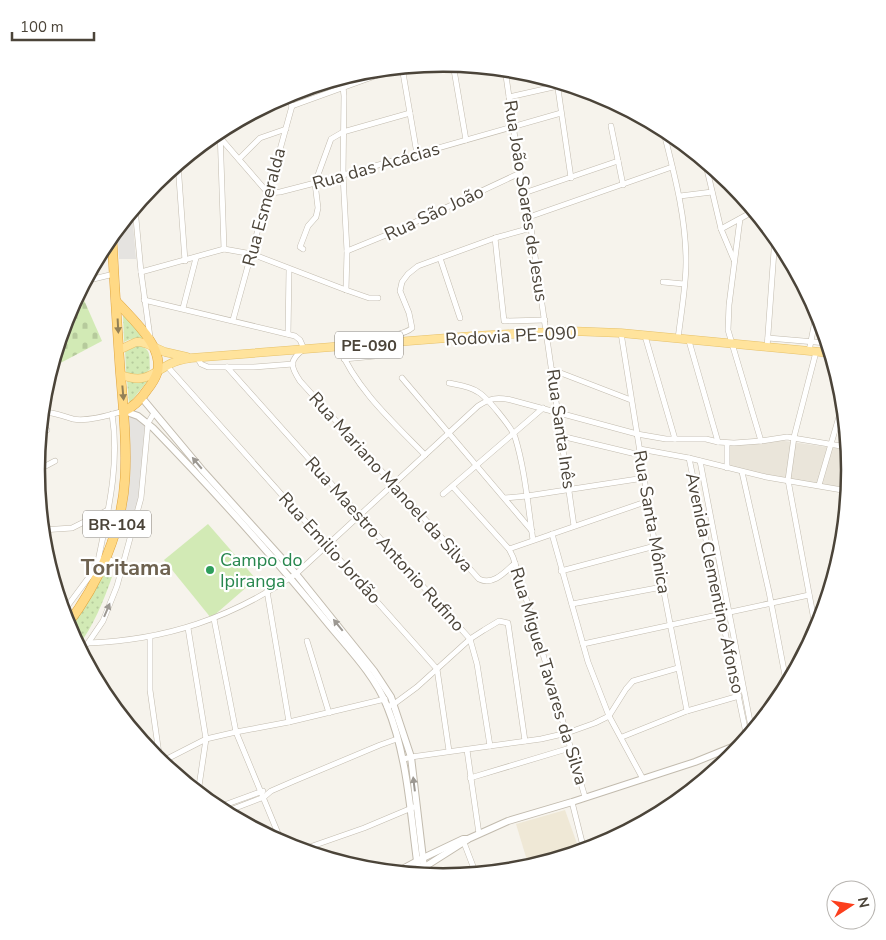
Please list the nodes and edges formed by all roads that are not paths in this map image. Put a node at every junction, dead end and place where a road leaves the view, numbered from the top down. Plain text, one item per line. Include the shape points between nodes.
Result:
1 (454, 72) edge
2 (402, 74) edge
3 (506, 77) edge
4 (357, 82) edge
5 (344, 87) junction
6 (548, 87) edge
7 (559, 90) edge
8 (509, 97) junction
9 (290, 102) edge
10 (292, 106) junction
11 (410, 113) junction
12 (561, 113) junction
13 (611, 126) dead end
14 (513, 127) junction
15 (286, 129) junction
16 (344, 132) junction
17 (222, 139) edge
18 (466, 140) junction
19 (666, 140) edge
20 (218, 142) edge
21 (417, 154) junction
22 (239, 159) junction
23 (618, 161) junction
24 (672, 168) junction
25 (179, 173) edge
26 (520, 173) junction
27 (707, 173) edge
28 (343, 175) junction
29 (571, 178) junction
30 (315, 183) junction
31 (623, 185) junction
32 (712, 192) junction
33 (268, 193) junction
34 (524, 194) junction
35 (680, 196) junction
36 (748, 215) edge
37 (136, 218) edge
38 (529, 218) junction
39 (740, 219) junction
40 (532, 228) junction
41 (721, 229) junction
42 (495, 238) junction
43 (113, 248) edge
44 (224, 249) junction
45 (302, 249) dead end
46 (774, 249) edge
47 (347, 251) junction
48 (252, 254) junction
49 (196, 258) junction
50 (440, 258) junction
51 (734, 260) junction
52 (185, 261) junction
53 (289, 270) junction
54 (141, 272) junction
55 (114, 274) junction
56 (94, 279) edge
57 (663, 282) dead end
58 (684, 284) junction
59 (346, 290) junction
60 (378, 298) dead end
61 (144, 300) junction
62 (116, 301) junction
63 (183, 308) junction
64 (460, 318) dead end
65 (233, 320) junction
66 (545, 320) junction
67 (814, 327) edge
68 (547, 332) junction
69 (621, 333) junction
70 (288, 334) junction
71 (645, 336) junction
72 (768, 338) junction
73 (678, 339) junction
74 (689, 341) junction
75 (812, 342) junction
76 (820, 343) edge
77 (152, 344) junction
78 (373, 344) junction
79 (731, 344) junction
80 (339, 347) junction
81 (767, 348) junction
82 (304, 349) junction
83 (119, 350) junction
84 (813, 351) junction
85 (823, 352) edge
86 (386, 355) dead end
87 (194, 357) junction
88 (344, 360) junction
89 (293, 364) junction
90 (167, 366) junction
91 (227, 367) junction
92 (552, 370) junction
93 (157, 373) junction
94 (121, 375) junction
95 (402, 378) dead end
96 (449, 382) dead end
97 (142, 398) junction
98 (488, 400) junction
99 (631, 400) junction
100 (543, 408) junction
101 (124, 411) junction
102 (49, 412) edge
103 (558, 412) junction
104 (154, 413) junction
105 (112, 414) junction
106 (838, 420) edge
107 (148, 424) junction
108 (448, 434) junction
109 (514, 434) junction
110 (637, 434) junction
111 (561, 436) junction
112 (794, 437) junction
113 (675, 440) junction
114 (761, 441) junction
115 (718, 442) junction
116 (727, 443) junction
117 (831, 444) junction
118 (840, 446) edge
119 (640, 449) junction
120 (425, 455) junction
121 (640, 455) junction
122 (689, 458) junction
123 (55, 461) dead end
124 (700, 462) junction
125 (45, 466) edge
126 (477, 466) junction
127 (727, 468) junction
128 (742, 472) junction
129 (644, 478) junction
130 (788, 480) junction
131 (393, 484) junction
132 (818, 485) junction
133 (453, 487) junction
134 (569, 488) junction
135 (840, 489) edge
136 (443, 494) dead end
137 (527, 496) junction
138 (505, 498) junction
139 (648, 501) junction
140 (108, 510) junction
141 (359, 515) junction
142 (574, 526) junction
143 (49, 530) edge
144 (532, 531) junction
145 (552, 534) junction
146 (533, 540) junction
147 (327, 545) junction
148 (655, 546) junction
149 (509, 549) junction
150 (271, 551) junction
151 (719, 558) junction
152 (101, 560) junction
153 (711, 560) junction
154 (515, 563) junction
155 (122, 566) junction
156 (561, 571) junction
157 (293, 576) junction
158 (662, 587) junction
159 (267, 591) junction
160 (809, 595) junction
161 (572, 604) junction
162 (771, 604) junction
163 (68, 605) edge
164 (730, 613) junction
165 (722, 615) junction
166 (813, 616) edge
167 (73, 617) edge
168 (214, 619) junction
169 (670, 626) junction
170 (188, 628) junction
171 (150, 637) junction
172 (470, 640) junction
173 (307, 641) dead end
174 (88, 643) junction
175 (583, 644) junction
176 (85, 645) edge
177 (678, 668) junction
178 (437, 669) junction
179 (784, 675) edge
180 (739, 696) junction
181 (389, 702) junction
182 (688, 711) junction
183 (329, 713) junction
184 (609, 716) junction
185 (289, 722) junction
186 (750, 722) edge
187 (745, 728) edge
188 (236, 732) junction
189 (566, 733) junction
190 (622, 737) junction
191 (206, 739) junction
192 (397, 739) junction
193 (525, 741) junction
194 (490, 746) junction
195 (158, 747) edge
196 (570, 748) junction
197 (467, 750) junction
198 (449, 751) junction
199 (724, 751) edge
200 (169, 758) edge
201 (407, 758) junction
202 (470, 778) junction
203 (643, 779) junction
204 (199, 785) edge
205 (261, 790) junction
206 (271, 791) junction
207 (264, 797) junction
208 (586, 797) junction
209 (572, 802) junction
210 (226, 804) edge
211 (413, 807) junction
212 (234, 809) edge
213 (278, 832) edge
214 (479, 834) junction
215 (465, 840) junction
216 (582, 843) edge
217 (312, 846) edge
218 (420, 859) junction
219 (407, 866) edge
220 (421, 867) edge
221 (427, 867) edge
222 (474, 867) edge

1 - 18 street
2 - 11 street
3 - 8 street, Rua João Soares de Jesus
4 - 5 street
5 - 10 street
5 - 16 street
6 - 8 street
7 - 12 street
8 - 14 street, Rua João Soares de Jesus
9 - 10 street
10 - 15 street, Rua Esmeralda
11 - 16 street
11 - 21 street
12 - 14 street, Rua das Acácias
12 - 29 street
13 - 23 street
14 - 18 street, Rua das Acácias
14 - 26 street, Rua João Soares de Jesus
15 - 22 street via 260,138
15 - 33 street, Rua Esmeralda
16 - 28 street
16 - 30 street via 331,139
17 - 22 street
18 - 21 street, Rua das Acácias
19 - 24 street
20 - 44 street
21 - 28 street, Rua das Acácias
22 - 33 street
23 - 29 street
23 - 31 street
24 - 31 street
24 - 35 street
25 - 52 street
26 - 34 street, Rua João Soares de Jesus
26 - 47 street, Rua São João
27 - 32 street
28 - 30 street, Rua das Acácias
28 - 47 street
29 - 34 street
30 - 33 street, Rua das Acácias
30 - 45 street via 318,208 316,217 305,232
31 - 38 street
32 - 35 street
32 - 41 street
33 - 48 street, Rua Esmeralda
34 - 38 street, Rua João Soares de Jesus
35 - 58 street via 686,254
36 - 39 street
37 - 54 street
38 - 40 street, Rua João Soares de Jesus
39 - 41 street
39 - 51 street
40 - 42 street
40 - 66 street, Rua João Soares de Jesus
41 - 51 street
42 - 50 street
42 - 66 street via 504,321
43 - 55 highway, BR-104
44 - 48 street
44 - 49 street
46 - 72 street
47 - 59 street
48 - 53 street
48 - 65 street, Rua Esmeralda
49 - 52 street
49 - 63 street
50 - 64 street
50 - 78 street via 414,269 400,287 412,326 410,330 383,337
51 - 79 street via 727,322
52 - 54 street
53 - 59 street
53 - 70 street
54 - 61 street
55 - 56 street
55 - 62 highway, BR-104
57 - 58 street
58 - 73 street
59 - 60 street
61 - 63 street
61 - 77 street
62 - 77 highway
62 -> 83 highway, BR-104
63 - 65 street
65 - 70 street
66 - 68 street, Rua João Soares de Jesus
67 - 75 street
68 - 69 main road, Rodovia PE-090 / PE-090
68 - 78 main road, Rodovia PE-090 / PE-090
68 - 92 street, Rua Santa Inês
69 - 71 main road, Rodovia PE-090 / PE-090
69 - 99 street, Rua Santa Mônica
70 - 82 street via 300,340
71 - 73 main road, Rodovia PE-090 / PE-090
71 - 113 street
72 - 75 street
72 - 81 street
73 - 74 main road, Rodovia PE-090 / PE-090
74 - 79 main road, Rodovia PE-090 / PE-090
74 - 115 street
75 - 76 street
75 - 84 street
77 - 83 main road, Rodovia PE-090 / PE-090 via 136,342
77 - 87 main road, Rodovia PE-090 / PE-090 via 172,354
77 - 93 highway via 158,359
78 - 80 main road, Rodovia PE-090 / PE-090
79 - 81 main road, Rodovia PE-090 / PE-090
79 - 114 street
80 - 82 main road, Rodovia PE-090 / PE-090
80 - 88 street
81 - 84 main road, Rodovia PE-090 / PE-090
82 - 87 main road, Rodovia PE-090 / PE-090
82 - 89 street via 294,358
83 - 94 highway, BR-104
84 - 85 main road, Rodovia PE-090 / PE-090
84 - 112 street
86 - 88 street
87 - 90 main road, Rodovia PE-090 / PE-090
87 - 91 street via 208,367
88 - 120 street via 365,389
89 - 91 street
89 - 131 street, Rua Mariano Manoel da Silva via 300,381
90 - 93 main road, Rodovia PE-090 / PE-090
90 - 147 street, Rua Emilio Jordão
91 - 141 street, Rua Maestro Antonio Rufino
92 - 99 street
92 - 103 street, Rua Santa Inês
93 - 94 main road, Rodovia PE-090 / PE-090 via 141,379
93 - 97 highway
94 -> 101 highway, BR-104
95 - 108 street
96 - 98 street via 476,390
97 - 101 highway
97 - 104 street
98 - 100 street via 498,398
98 - 108 street
98 - 109 street
99 - 110 street, Rua Santa Mônica
100 - 103 street
100 - 109 street
101 - 105 street
101 - 107 street via 134,413
101 - 152 highway, BR-104 via 126,456 122,502 118,522
102 - 105 street via 78,419
103 - 110 street
103 - 111 street, Rua Santa Inês
104 - 107 street
150 -> 104 street
105 - 140 street via 116,451
106 - 117 street
107 - 150 street
107 - 155 street via 142,498
108 - 120 street
108 - 126 street
109 - 126 street
109 - 137 street
110 - 113 street
110 - 119 street, Rua Santa Mônica
111 - 121 street
111 - 134 street, Rua Santa Inês
112 - 114 street
112 - 117 street
112 - 130 street
113 - 115 street
114 - 116 street
115 - 116 street
116 - 127 street
117 - 118 street
117 - 132 street
119 - 121 street, Rua Santa Mônica
119 - 122 street
120 - 131 street
121 - 129 street, Rua Santa Mônica
122 - 124 street
122 - 153 street, Avenida Clementino Afonso
123 - 125 street
124 - 127 street
124 - 151 street, Avenida Clementino Afonso
126 - 133 street
126 - 138 street
127 - 128 street
128 - 130 street
128 - 162 street
129 - 134 street
129 - 139 street, Rua Santa Mônica
130 - 132 street
130 - 160 street
131 - 141 street
131 - 154 street, Rua Mariano Manoel da Silva via 479,579 486,582 497,579
132 - 135 street
133 - 136 street
133 - 149 street, Rua Miguel Tavares da Silva
134 - 137 street
134 - 142 street, Rua Santa Inês
137 - 138 street
137 - 144 street
138 - 144 street
139 - 142 street
139 - 148 street, Rua Santa Mônica
140 - 143 street via 72,528
140 - 152 street
141 - 147 street
141 - 172 street, Rua Maestro Antonio Rufino
142 - 145 street
144 - 146 street
145 - 146 street
145 - 156 street
146 - 149 street
147 - 157 street
147 - 178 street, Rua Emilio Jordão
148 - 156 street
148 - 158 street, Rua Santa Mônica
149 - 154 street, Rua Miguel Tavares da Silva
150 - 157 street
151 - 153 street
151 - 164 street, Avenida Clementino Afonso
152 - 155 street via 112,560
152 - 163 street
152 - 167 highway, BR-104 via 98,575
153 - 165 street, Avenida Clementino Afonso
154 - 189 street, Rua Miguel Tavares da Silva
174 -> 155 street via 103,621
156 - 161 street
157 - 159 street
157 - 181 street
158 - 161 street
158 - 169 street, Rua Santa Mônica
159 - 168 street
159 - 185 street
160 - 162 street
160 - 166 street
161 - 175 street
162 - 164 street
162 - 179 street
164 - 165 street
164 - 186 street, Avenida Clementino Afonso
165 - 169 street
165 - 180 street, Avenida Clementino Afonso
168 - 170 street
168 - 188 street
169 - 175 street
169 - 177 street, Rua Santa Mônica
170 - 171 street
170 - 191 street
171 - 174 street
171 - 195 street via 150,690
172 - 178 street
172 - 193 street via 496,622 508,623
172 - 194 street, Rua Maestro Antonio Rufino
173 - 183 street
174 - 176 street
175 - 184 street
177 - 182 street, Rua Santa Mônica
177 - 184 street via 633,681
178 - 181 street via 417,687
178 - 198 street
180 - 182 street
180 - 187 street, Avenida Clementino Afonso
181 - 183 street
181 - 192 street
181 - 201 street
182 - 190 street
183 - 185 street
184 - 189 street
184 - 190 street
185 - 188 street
188 - 191 street
188 - 205 street
189 - 193 street
189 - 196 street, Rua Miguel Tavares da Silva
190 - 203 street
191 - 200 street
191 - 204 street
192 - 201 street
192 - 206 street
193 - 194 street
194 - 197 street
196 - 202 street
196 - 208 street, Rua Miguel Tavares da Silva
197 - 198 street
197 - 202 street
198 - 201 street
199 - 203 street
201 - 211 street
202 - 214 street
203 - 208 street
205 - 206 street
205 - 207 street
205 - 210 street
206 - 207 street
207 - 212 street
207 - 213 street
208 - 209 street
209 - 214 street via 508,821
209 - 216 street
211 - 217 street
211 - 218 street
214 - 215 street
215 - 218 street
215 - 221 street
215 - 222 street
218 - 219 street
218 - 220 street

